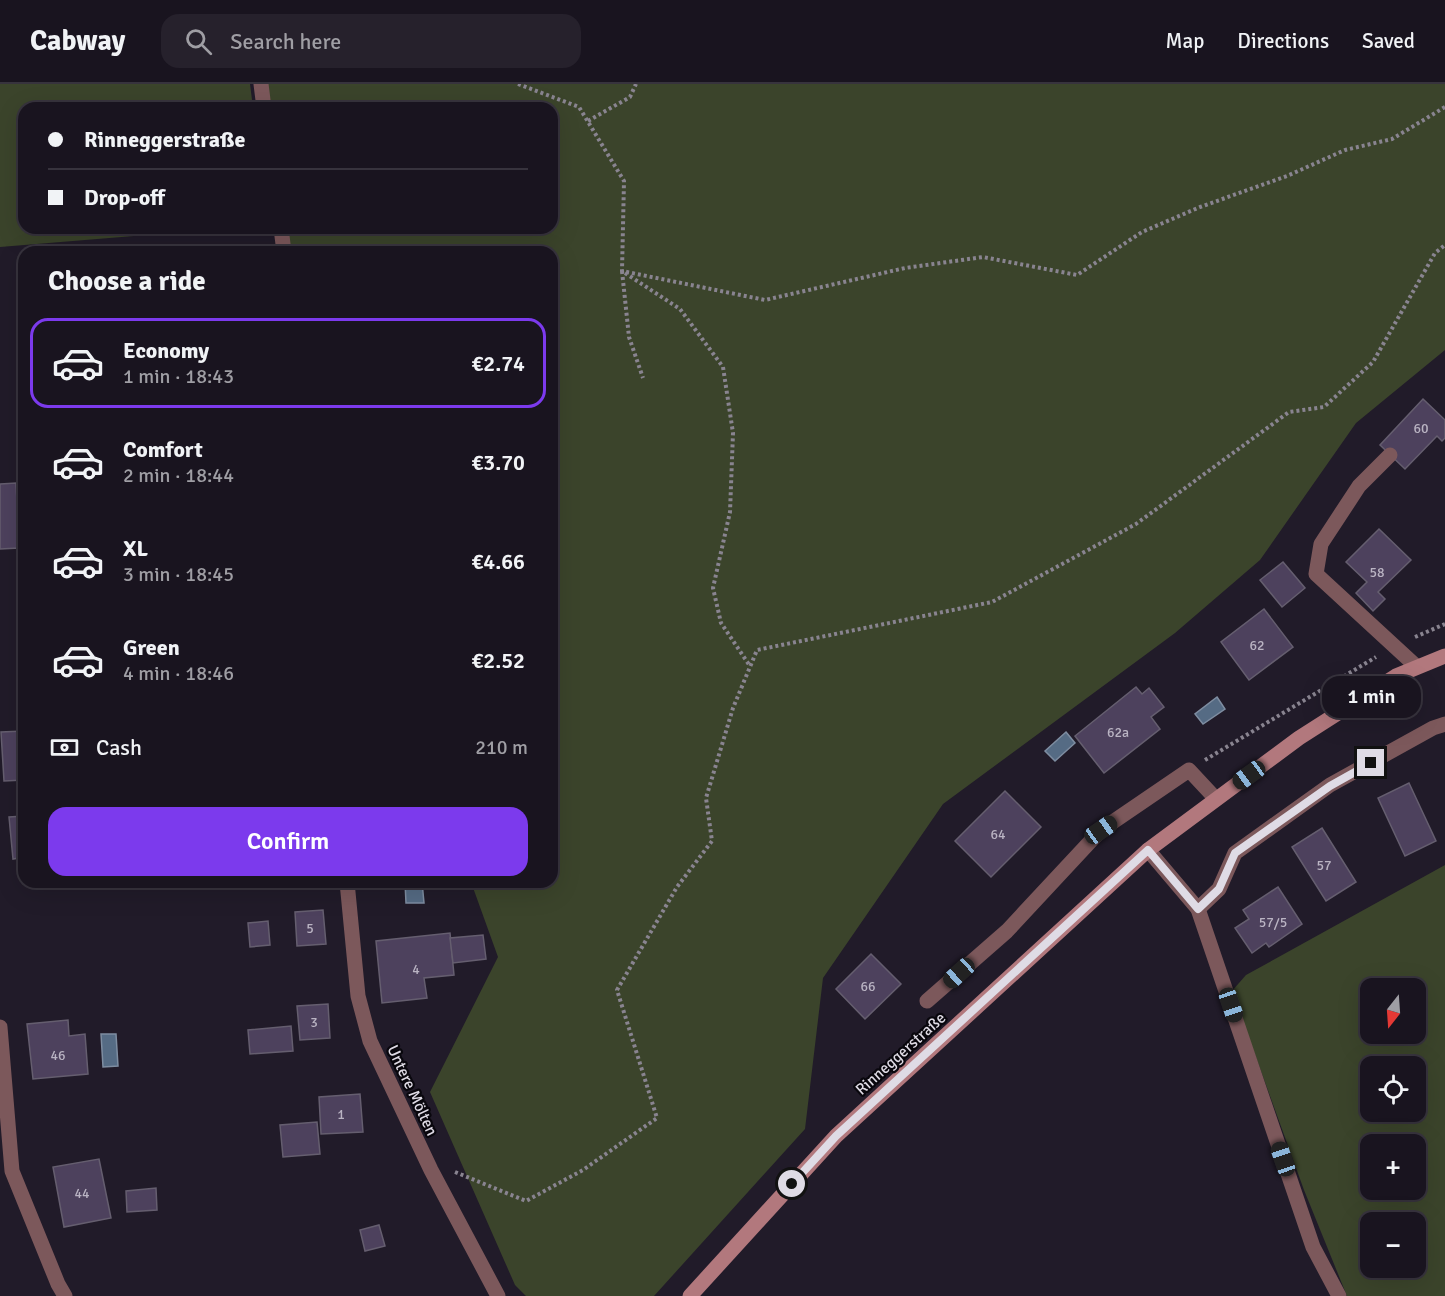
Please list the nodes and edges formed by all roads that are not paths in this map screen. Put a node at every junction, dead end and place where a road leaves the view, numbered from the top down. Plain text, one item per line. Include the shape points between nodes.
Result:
1 (261, 84) edge
2 (263, 102) edge
3 (1390, 455) dead end
4 (1445, 656) edge
5 (1417, 668) junction
6 (1445, 724) edge
7 (1216, 800) junction
8 (1148, 850) junction
9 (348, 888) edge
10 (1198, 909) junction
11 (927, 1001) dead end
12 (0, 1027) edge
13 (65, 1296) edge
14 (498, 1296) edge
15 (690, 1296) edge
16 (1339, 1296) edge

1 - 2 street
3 - 5 street via 1359,486 1321,544 1316,574
4 - 5 main road, Rinneggerstraße
5 - 7 main road, Rinneggerstraße via 1396,676 1299,738
6 - 10 street via 1330,786 1235,853 1219,889
7 - 8 main road, Rinneggerstraße
7 - 11 street via 1190,770 1101,830 1007,931
8 - 10 street
8 - 15 main road, Rinneggerstraße via 836,1136
9 - 14 street, Untere Mölten via 358,996 370,1041 430,1170
10 - 16 street via 1313,1246
12 - 13 street via 12,1171

